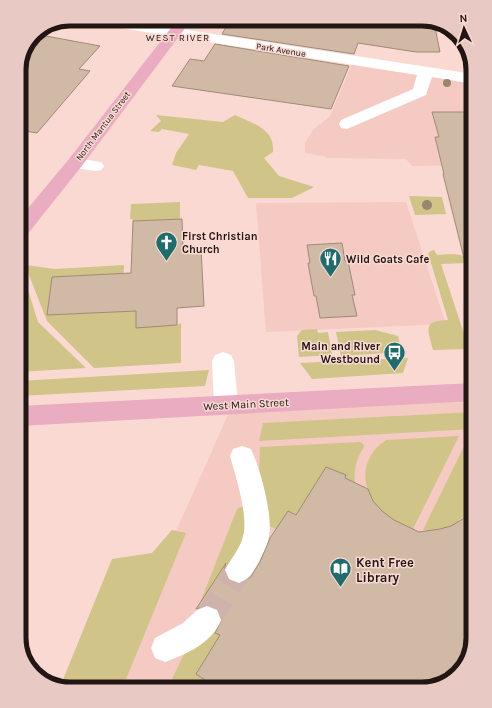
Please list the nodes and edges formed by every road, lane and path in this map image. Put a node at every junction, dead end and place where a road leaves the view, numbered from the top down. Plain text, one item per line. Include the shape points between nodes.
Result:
1 (131, 26) edge
2 (179, 26) edge
3 (173, 33) junction
4 (426, 72) junction
5 (466, 78) edge
6 (347, 124) dead end
7 (75, 163) junction
8 (95, 166) dead end
9 (26, 220) edge
10 (223, 361) dead end
11 (466, 392) edge
12 (226, 405) junction
13 (26, 416) edge
14 (242, 456) dead end
15 (238, 570) tunnel mouth
16 (207, 620) tunnel mouth
17 (165, 648) dead end

1 - 3 street, Park Avenue
2 - 3 main road, North Mantua Street
3 - 4 street, Park Avenue
3 - 7 main road, North Mantua Street
4 - 5 street, Park Avenue
4 - 6 street via 420,92
7 - 8 street
7 - 9 main road, North Mantua Street
10 - 12 street
11 - 12 main road, West Main Street
12 - 13 main road, West Main Street
14 - 15 street via 254,507 257,536
16 - 17 street via 193,633

